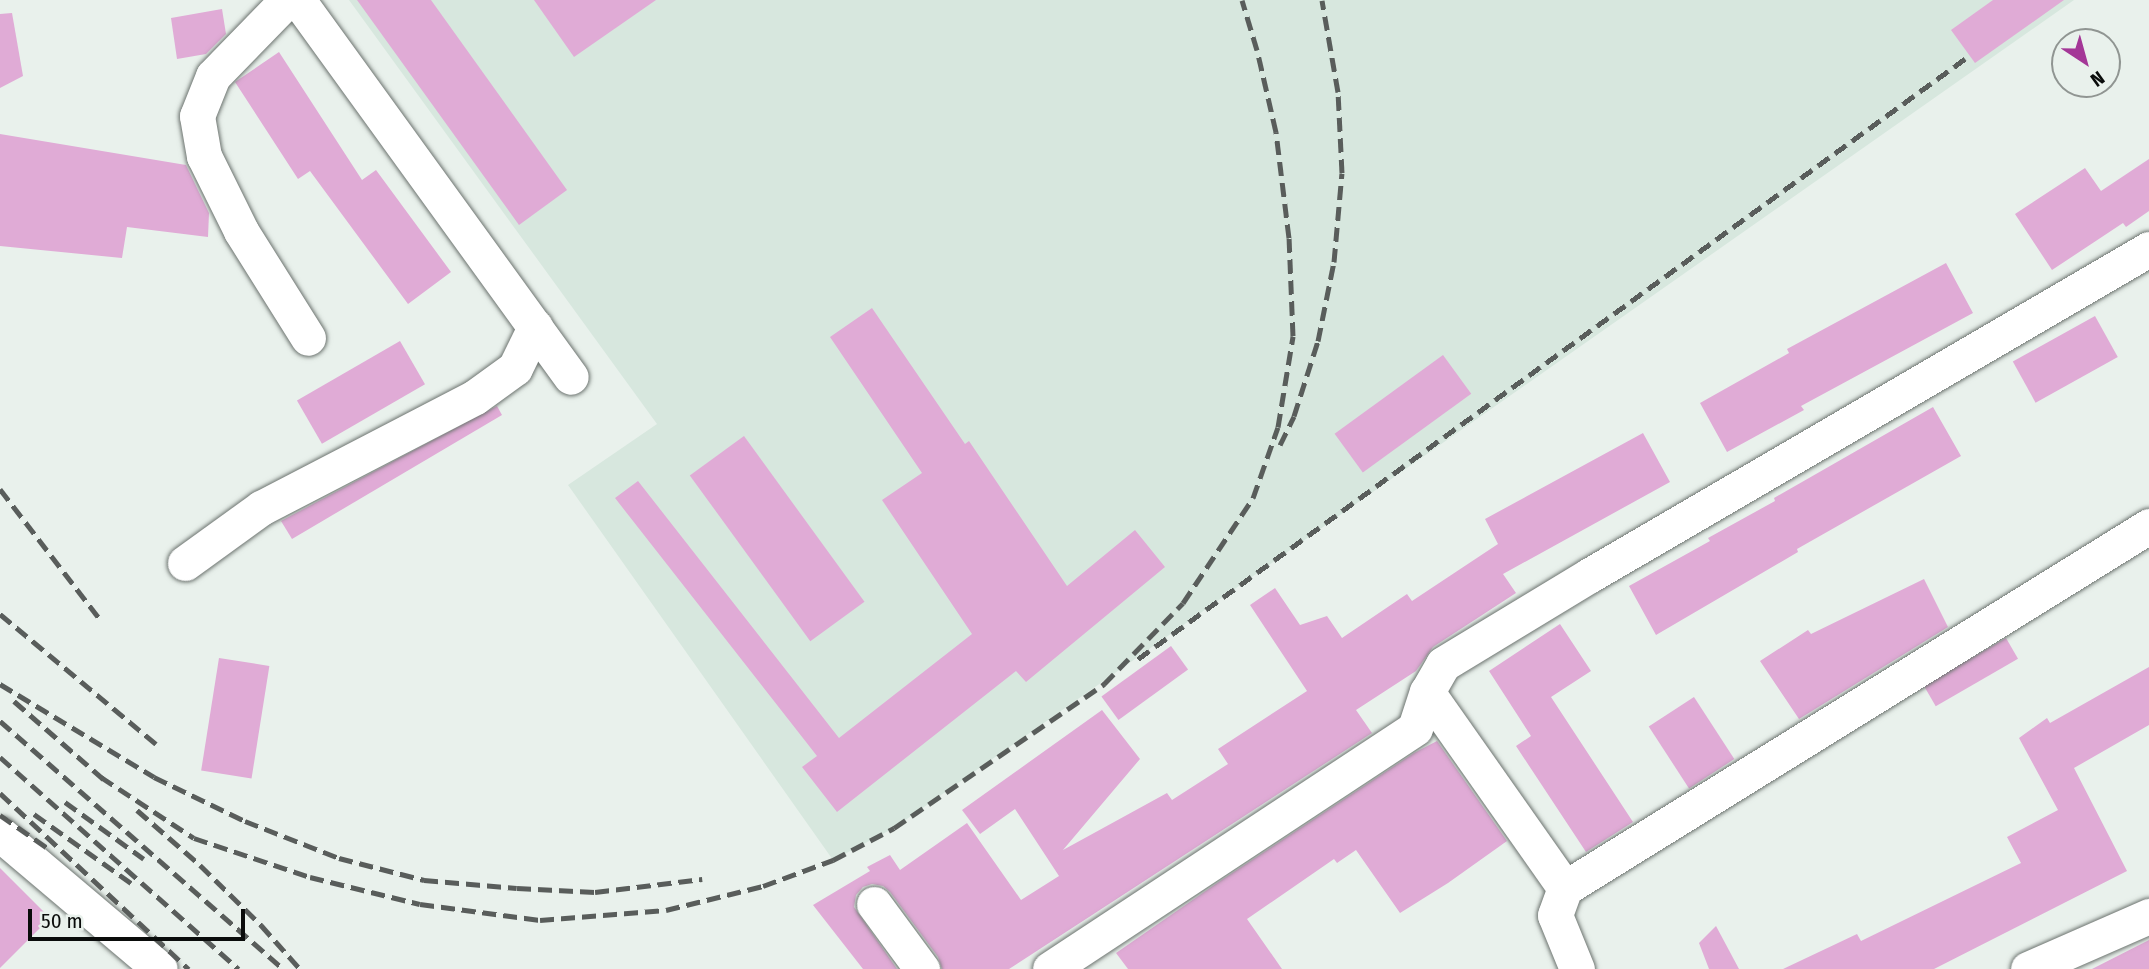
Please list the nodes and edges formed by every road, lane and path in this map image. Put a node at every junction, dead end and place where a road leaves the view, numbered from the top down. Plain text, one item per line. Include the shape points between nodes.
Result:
1 (287, 0) edge
2 (298, 0) edge
3 (2149, 250) edge
4 (535, 327) junction
5 (308, 338) dead end
6 (571, 377) dead end
7 (2149, 526) edge
8 (185, 563) dead end
9 (1427, 692) junction
10 (0, 834) edge
11 (1565, 888) junction
12 (874, 904) dead end
13 (2149, 916) edge
14 (160, 969) edge
15 (922, 969) edge
16 (1050, 969) edge
17 (1577, 969) edge
18 (2028, 969) edge

1 - 5 street via 213,76 197,116 204,156 241,230
2 - 4 street
3 - 9 street via 1443,664
4 - 6 street
4 - 8 street via 515,368 475,397 261,508
7 - 11 street
9 - 11 street
9 - 16 street via 1415,728
10 - 14 street
11 - 17 street via 1555,915
12 - 15 street
13 - 18 street

